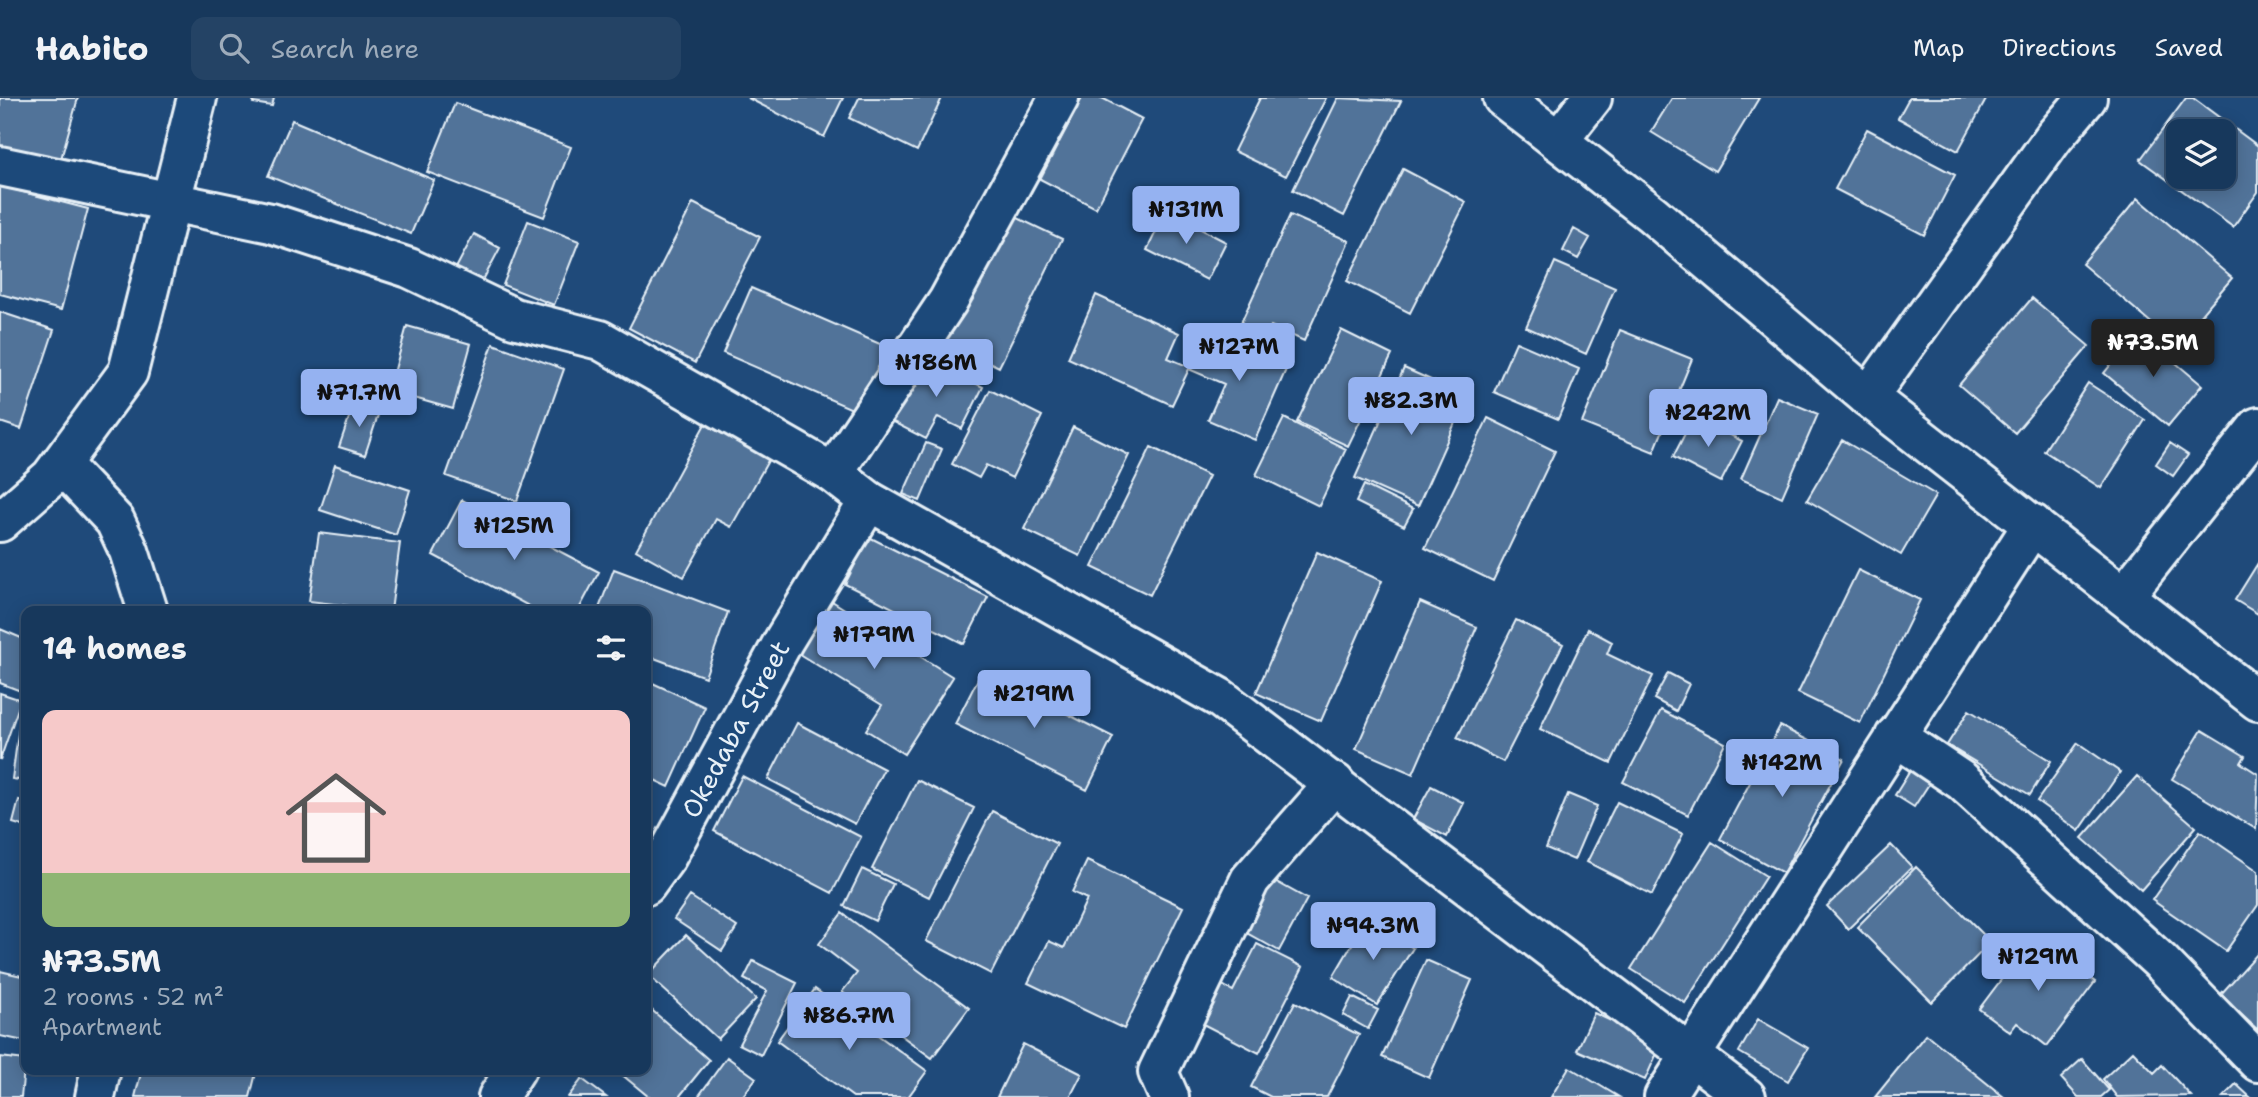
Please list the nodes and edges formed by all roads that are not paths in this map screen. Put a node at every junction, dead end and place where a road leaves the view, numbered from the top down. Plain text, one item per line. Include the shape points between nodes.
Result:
1 (197, 98) edge
2 (1059, 98) edge
3 (1503, 98) edge
4 (1592, 98) edge
5 (2087, 98) edge
6 (1558, 141) junction
7 (0, 166) edge
8 (172, 204) junction
9 (1868, 397) junction
10 (2258, 427) edge
11 (61, 464) junction
12 (833, 473) junction
13 (869, 501) junction
14 (0, 522) edge
15 (2033, 524) junction
16 (2124, 596) junction
17 (146, 606) edge
18 (2258, 701) edge
19 (1895, 736) junction
20 (1335, 783) junction
21 (651, 878) edge
22 (1690, 1053) junction
23 (2258, 1062) edge
24 (100, 1075) edge
25 (512, 1075) edge
26 (95, 1097) edge
27 (498, 1097) edge
28 (1169, 1097) edge
29 (1664, 1097) edge
30 (1746, 1097) edge

1 - 8 street
2 - 12 street via 948,301
3 - 6 street
4 - 6 street
5 - 9 street via 2054,137
6 - 9 street via 1652,214
7 - 8 street
8 - 11 street via 128,372
8 - 12 street via 271,223 409,268 514,318 600,340
9 - 15 street
10 - 16 street
11 - 14 street
11 - 17 street via 116,521
12 - 13 street
13 - 20 street via 1220,698
13 - 21 street, Okedaba Street via 784,640
15 - 16 street
15 - 19 street
16 - 18 street
19 - 22 street
19 - 23 street via 1962,781 2160,961
20 - 22 street
20 - 28 street via 1250,880 1158,1072
22 - 29 street
22 - 30 street
24 - 26 street
25 - 27 street

